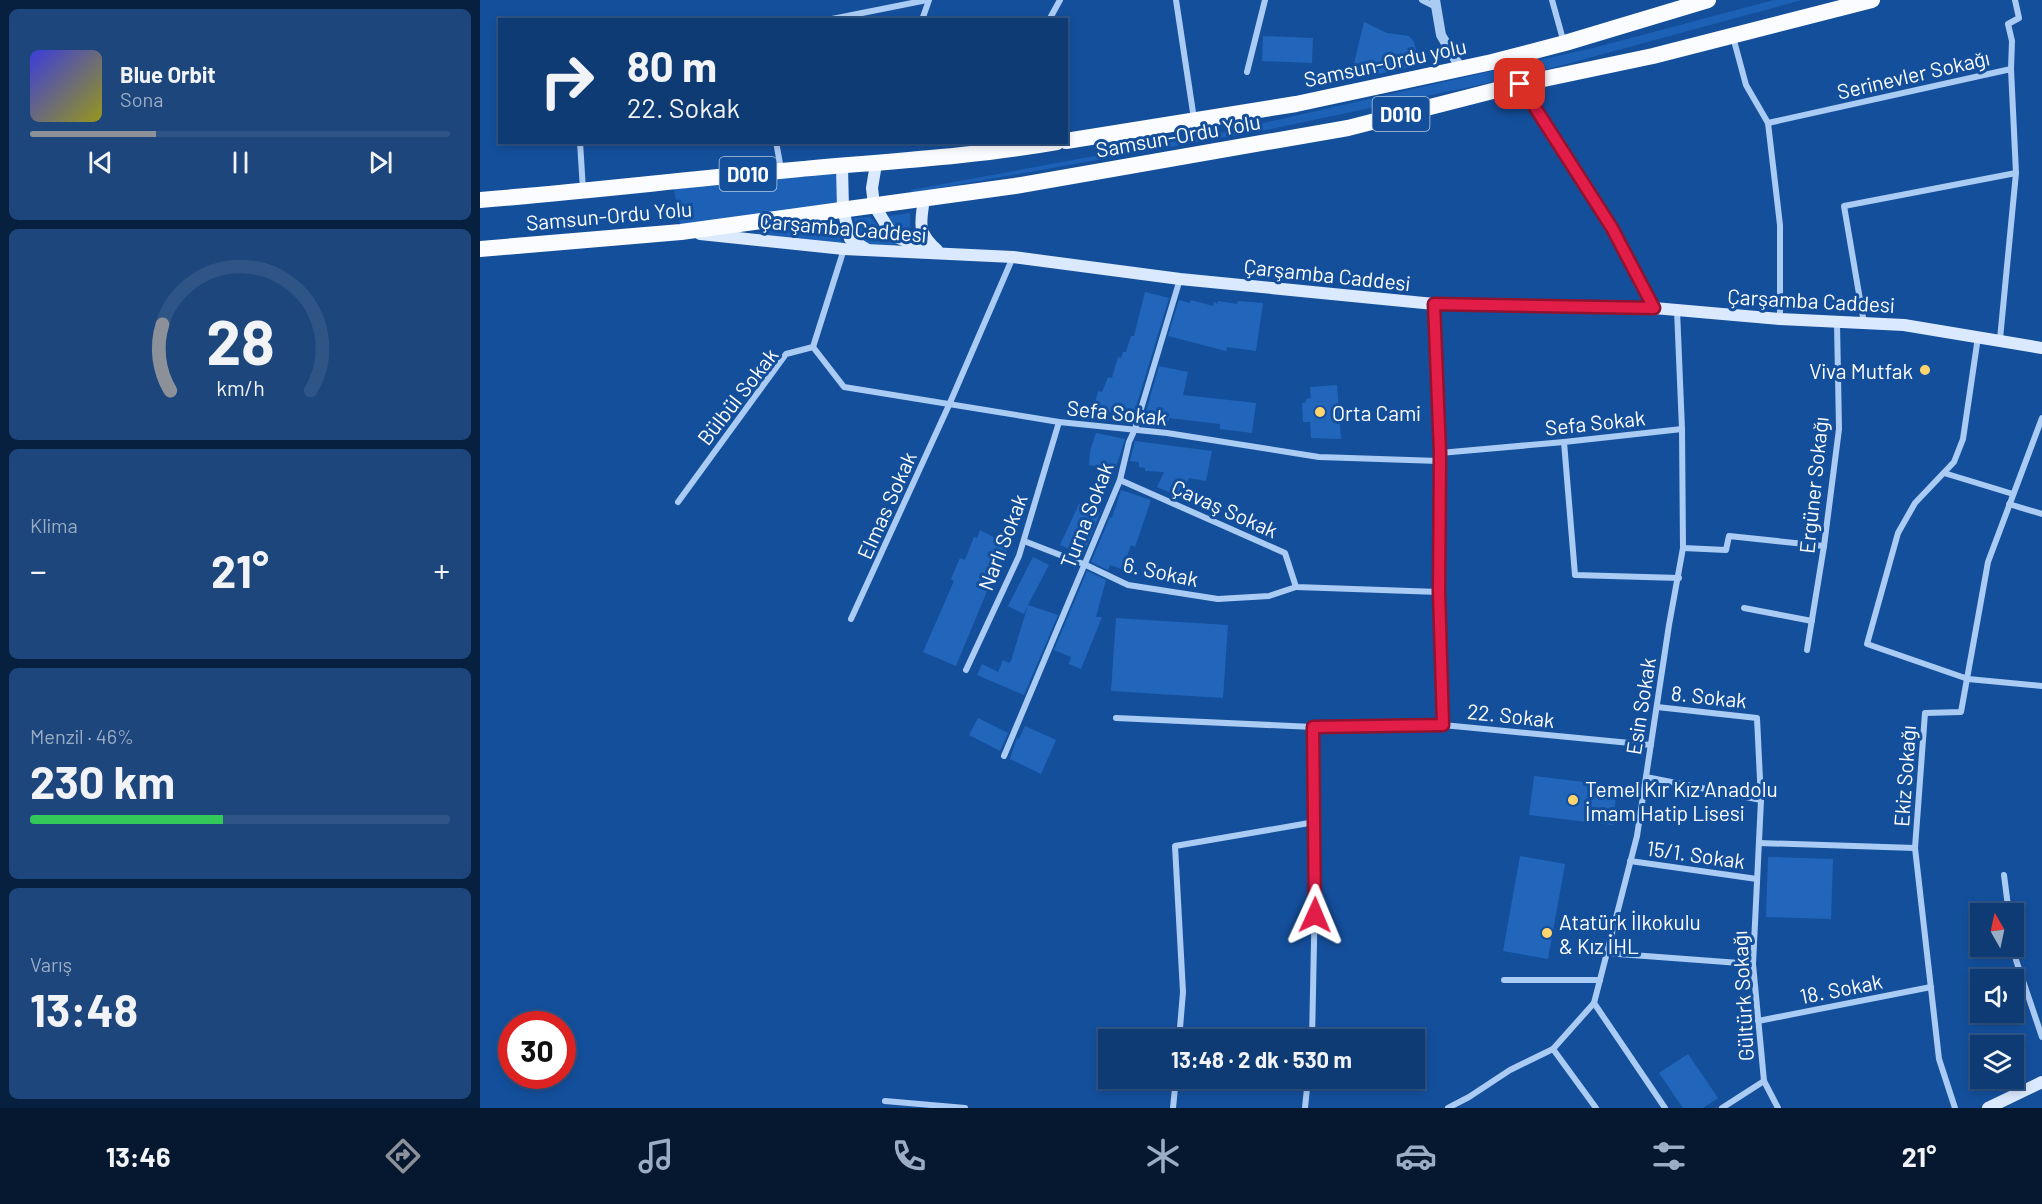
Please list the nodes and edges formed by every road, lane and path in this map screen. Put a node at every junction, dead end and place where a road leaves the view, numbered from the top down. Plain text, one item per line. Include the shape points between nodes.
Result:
1 (928, 0) edge
2 (1060, 0) edge
3 (1176, 0) edge
4 (1265, 0) edge
5 (1422, 0) edge
6 (1552, 0) edge
7 (1708, 0) edge
8 (1872, 0) edge
9 (2015, 0) edge
10 (1436, 4) edge
11 (836, 18) edge
12 (923, 18) edge
13 (1050, 18) edge
14 (1733, 36) junction
15 (1565, 43) junction
16 (1461, 69) junction
17 (2011, 69) junction
18 (1247, 72) dead end
19 (1520, 84) junction
20 (1194, 120) junction
21 (1768, 123) junction
22 (1068, 141) edge
23 (580, 144) edge
24 (776, 144) edge
25 (1037, 144) edge
26 (1017, 146) edge
27 (876, 164) junction
28 (842, 166) junction
29 (781, 171) junction
30 (2016, 173) junction
31 (583, 192) junction
32 (924, 198) junction
33 (480, 200) edge
34 (874, 205) junction
35 (843, 209) junction
36 (681, 232) junction
37 (480, 249) edge
38 (844, 249) junction
39 (870, 251) junction
40 (942, 255) junction
41 (1013, 257) junction
42 (1180, 279) junction
43 (1434, 304) junction
44 (1654, 308) junction
45 (1677, 310) junction
46 (1780, 319) junction
47 (1837, 322) junction
48 (1864, 323) junction
49 (1978, 336) junction
50 (2000, 339) junction
51 (813, 347) junction
52 (2042, 348) edge
53 (949, 405) junction
54 (2042, 418) edge
55 (1059, 422) junction
56 (1135, 429) junction
57 (1682, 429) junction
58 (1564, 442) junction
59 (1440, 453) junction
60 (1439, 461) junction
61 (1944, 473) junction
62 (1120, 480) junction
63 (2013, 494) junction
64 (678, 502) dead end
65 (2009, 504) junction
66 (2042, 514) edge
67 (1024, 542) junction
68 (1824, 546) junction
69 (1683, 548) junction
70 (1086, 565) junction
71 (1678, 578) junction
72 (1296, 586) junction
73 (1439, 592) junction
74 (1744, 608) dead end
75 (851, 619) dead end
76 (1812, 621) junction
77 (1807, 650) dead end
78 (966, 670) dead end
79 (1968, 679) junction
80 (2042, 686) edge
81 (1657, 707) junction
82 (1116, 718) dead end
83 (1757, 718) joint
84 (1443, 725) junction
85 (1313, 727) junction
86 (1651, 745) junction
87 (1004, 756) dead end
88 (1646, 777) junction
89 (1761, 800) junction
90 (1315, 822) junction
91 (1759, 843) junction
92 (1915, 848) junction
93 (1630, 861) junction
94 (2004, 875) dead end
95 (1757, 879) junction
96 (2008, 903) edge
97 (1605, 953) junction
98 (2016, 957) edge
99 (1753, 964) junction
100 (1504, 980) dead end
101 (1599, 980) junction
102 (1931, 987) junction
103 (1594, 1003) junction
104 (1758, 1021) junction
105 (1180, 1029) edge
106 (1312, 1029) edge
107 (2042, 1037) edge
108 (1553, 1048) junction
109 (1764, 1081) junction
110 (2042, 1082) edge
111 (1175, 1089) edge
112 (1307, 1089) edge
113 (885, 1101) dead end
114 (965, 1108) edge
115 (1173, 1108) edge
116 (1305, 1108) edge
117 (1448, 1108) edge
118 (1596, 1108) edge
119 (1665, 1108) edge
120 (1722, 1108) edge
121 (1778, 1108) edge
122 (1955, 1108) edge
123 (1988, 1108) edge

1 - 11 street
1 - 12 street
2 - 13 street
3 - 20 street
4 - 18 street
5 - 10 street
6 - 15 street
7 - 15 highway, Samsun-Ordu yolu / D010
8 - 14 highway, Samsun-Ordu Yolu / D010
9 - 17 street via 2019,18 2008,24
10 - 16 street via 1441,35
14 - 19 highway, Samsun-Ordu Yolu / D010
14 - 21 street via 1746,85
15 - 16 highway, Samsun-Ordu yolu / D010
16 - 20 highway, Samsun-Ordu yolu / D010 via 1296,104
17 - 21 street, Serinevler Sokağı
17 - 30 street, Serinevler Sokağı
19 - 32 highway, Samsun-Ordu Yolu / D010 via 1348,128
19 - 44 street via 1612,228
20 - 22 highway, Samsun-Ordu yolu / D010
21 - 46 street via 1780,225
23 - 31 street
24 - 29 street
25 - 26 highway, Samsun-Ordu yolu / D010
26 - 27 highway, Samsun-Ordu yolu / D010
27 - 28 highway, Samsun-Ordu yolu / D010
27 - 34 main road
28 - 29 highway, Samsun-Ordu yolu / D010
28 - 35 main road
29 - 31 highway, Samsun-Ordu yolu / D010
30 - 48 street via 1844,206
30 - 50 street, Serinevler Sokağı
31 - 33 highway, Samsun-Ordu yolu / D010
32 - 34 highway, Samsun-Ordu Yolu / D010
32 - 40 main road via 923,238
34 - 35 highway, Samsun-Ordu Yolu / D010
34 - 40 main road via 893,236
35 - 36 highway, Samsun-Ordu Yolu / D010
35 - 39 main road via 850,240
36 - 37 highway, Samsun-Ordu Yolu / D010
36 - 38 main road, Çarşamba Caddesi
38 - 39 main road, Çarşamba Caddesi
38 - 51 street
39 - 40 main road, Çarşamba Caddesi
40 - 41 main road, Çarşamba Caddesi
41 - 42 main road, Çarşamba Caddesi
41 - 53 street, Elmas Sokak
42 - 43 main road, Çarşamba Caddesi
42 - 56 street, Turna Sokak
43 - 44 main road, Çarşamba Caddesi
43 - 59 street
44 - 45 main road, Çarşamba Caddesi
45 - 46 main road, Çarşamba Caddesi
45 - 57 street, Esin Sokak
46 - 47 main road, Çarşamba Caddesi
47 - 48 main road, Çarşamba Caddesi
47 - 68 street, Ergüner Sokağı via 1839,429
48 - 49 main road, Çarşamba Caddesi
49 - 50 main road, Çarşamba Caddesi
49 - 61 street via 1963,439 1954,462
50 - 52 main road, Çarşamba Caddesi
51 - 53 street, Sefa Sokak via 844,387
51 - 64 street, Bülbül Sokak via 786,354
53 - 55 street, Sefa Sokak
53 - 75 street, Elmas Sokak
54 - 63 street, Ekiz Sokağı
55 - 56 street, Sefa Sokak
55 - 67 street, Narlı Sokak
56 - 60 street, Sefa Sokak via 1319,457
56 - 62 street, Turna Sokak
57 - 58 street, Sefa Sokak
57 - 69 street, Esin Sokak
58 - 59 street, Sefa Sokak
58 - 71 street via 1575,575
59 - 60 street
60 - 73 street
61 - 63 street
61 - 79 street via 1915,503 1898,533 1867,644
62 - 70 street, Turna Sokak
62 - 72 street, Çavaş Sokak via 1285,553
63 - 65 street, Ekiz Sokağı
65 - 66 street
65 - 79 street, Ekiz Sokağı via 1988,562
67 - 70 street, 6. Sokak
67 - 78 street, Narlı Sokak
68 - 69 street via 1729,536 1726,550
68 - 76 street, Ergüner Sokağı
69 - 71 street, Esin Sokak
70 - 72 street, 6. Sokak via 1128,585 1218,599 1269,596
70 - 87 street, Turna Sokak
71 - 81 street, Esin Sokak
72 - 73 street
73 - 84 street
74 - 76 street
76 - 77 street, Ergüner Sokağı
79 - 80 street
79 - 92 street, Ekiz Sokağı via 1961,712 1925,713
81 - 83 street, 8. Sokak
81 - 86 street, Esin Sokak
82 - 85 street, 22. Sokak
83 - 89 street, Gültürk Sokağı
84 - 85 street, 22. Sokak
84 - 86 street, 22. Sokak
85 - 90 street
86 - 88 street, Esin Sokak
88 - 89 street
88 - 93 street, Esin Sokak
89 - 91 street, Gültürk Sokağı
90 - 105 street via 1175,846 1183,992
90 - 106 street
91 - 92 street
91 - 95 street, Gültürk Sokağı
92 - 102 street, Ekiz Sokağı
93 - 95 street, 15/1. Sokak
93 - 97 street, Esin Sokak
94 - 96 street
95 - 99 street, Gültürk Sokağı
97 - 99 street
97 - 101 street, Esin Sokak
98 - 107 street
99 - 104 street, Gültürk Sokağı
100 - 101 street
101 - 103 street, Esin Sokak
102 - 104 street, 18. Sokak
102 - 122 street, Ekiz Sokağı via 1939,1059
103 - 108 street
103 - 119 street
104 - 109 street, Gültürk Sokağı
108 - 117 street
108 - 118 street
109 - 120 street
109 - 121 street, Gültürk Sokağı
110 - 123 main road
111 - 115 street
112 - 116 street
113 - 114 street

